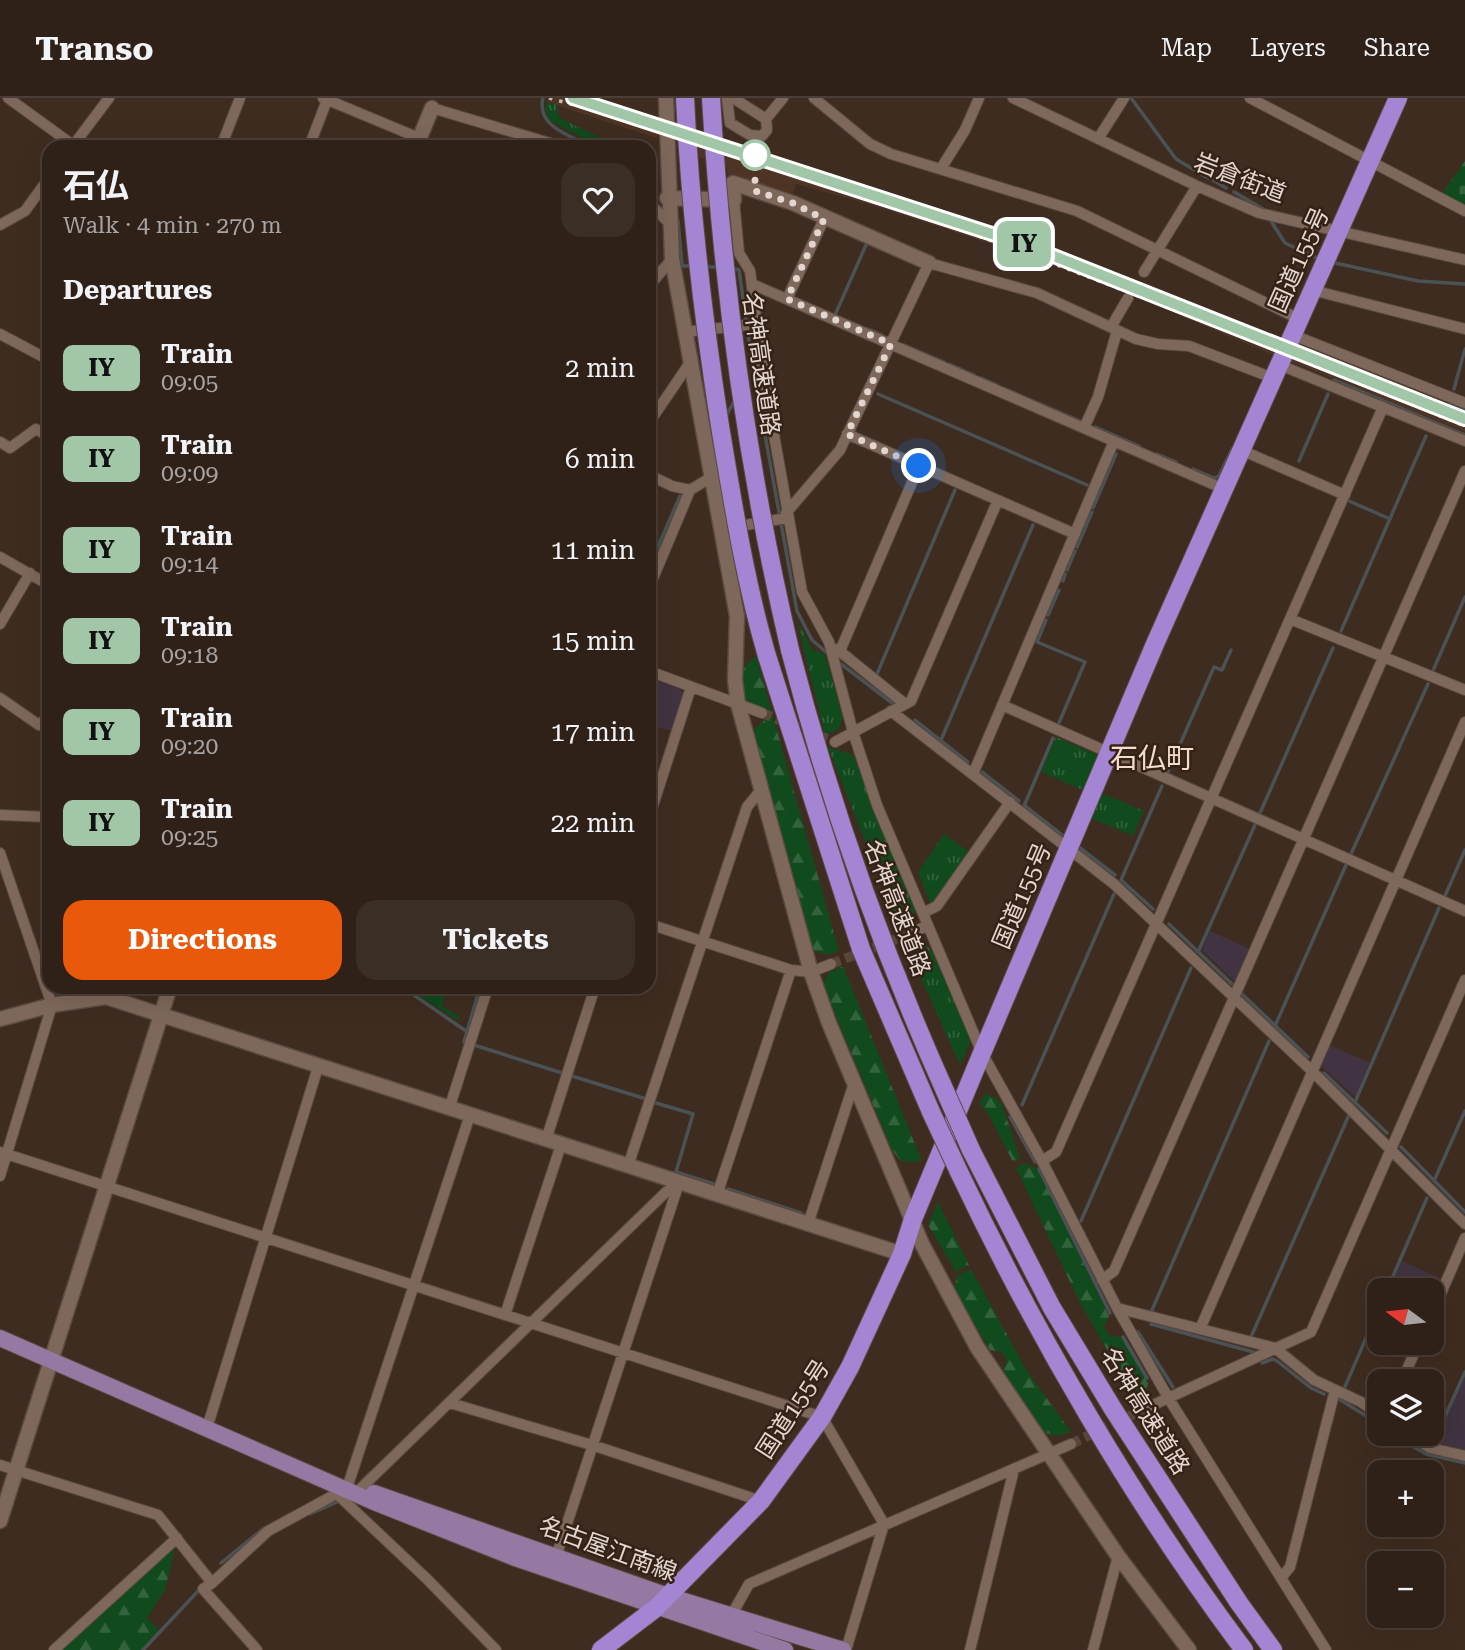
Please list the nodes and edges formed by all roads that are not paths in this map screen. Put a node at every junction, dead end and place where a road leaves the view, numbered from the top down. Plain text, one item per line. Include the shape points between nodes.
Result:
1 (8, 98) edge
2 (109, 98) edge
3 (240, 98) edge
4 (666, 98) edge
5 (685, 98) edge
6 (711, 98) edge
7 (727, 98) edge
8 (733, 98) edge
9 (783, 98) edge
10 (814, 98) edge
11 (979, 98) edge
12 (1013, 98) edge
13 (1124, 98) edge
14 (1250, 98) edge
15 (1398, 98) edge
16 (325, 99) edge
17 (744, 105) junction
18 (432, 108) joint
19 (729, 118) junction
20 (766, 119) junction
21 (1097, 139) junction
22 (65, 140) edge
23 (78, 140) edge
24 (224, 140) edge
25 (311, 140) edge
26 (412, 140) edge
27 (419, 140) edge
28 (539, 140) edge
29 (1370, 162) junction
30 (942, 167) junction
31 (1196, 186) junction
32 (42, 188) edge
33 (667, 198) junction
34 (734, 200) junction
35 (656, 210) edge
36 (1465, 211) edge
37 (824, 219) junction
38 (668, 222) junction
39 (0, 225) edge
40 (1339, 230) junction
41 (1158, 251) junction
42 (672, 259) junction
43 (1465, 260) edge
44 (929, 263) junction
45 (1144, 272) dead end
46 (656, 278) edge
47 (752, 284) junction
48 (1312, 290) junction
49 (1128, 298) dead end
50 (787, 299) junction
51 (750, 325) junction
52 (1296, 327) junction
53 (1114, 329) junction
54 (1465, 329) edge
55 (684, 332) junction
56 (0, 334) edge
57 (891, 344) junction
58 (42, 356) edge
59 (689, 364) junction
60 (1276, 372) junction
61 (1465, 403) edge
62 (1383, 407) junction
63 (656, 412) edge
64 (1084, 428) junction
65 (42, 433) edge
66 (847, 434) junction
67 (1114, 441) junction
68 (1465, 441) edge
69 (0, 442) edge
70 (1241, 450) junction
71 (919, 466) junction
72 (1465, 471) edge
73 (656, 478) edge
74 (710, 478) junction
75 (1224, 489) junction
76 (690, 490) junction
77 (1345, 495) junction
78 (998, 500) junction
79 (782, 517) junction
80 (720, 529) junction
81 (1075, 534) junction
82 (0, 557) edge
83 (656, 570) edge
84 (30, 573) junction
85 (42, 580) edge
86 (1290, 619) junction
87 (0, 624) edge
88 (829, 642) junction
89 (840, 652) junction
90 (1383, 657) junction
91 (656, 674) edge
92 (691, 687) junction
93 (1465, 691) edge
94 (0, 698) edge
95 (738, 704) junction
96 (905, 704) junction
97 (1002, 705) junction
98 (891, 710) junction
99 (762, 713) tunnel mouth
100 (42, 722) edge
101 (1465, 722) edge
102 (853, 732) junction
103 (835, 742) dead end
104 (1108, 754) junction
105 (973, 774) junction
106 (761, 790) junction
107 (656, 796) edge
108 (1211, 800) junction
109 (1010, 802) junction
110 (0, 815) edge
111 (42, 816) edge
112 (1303, 840) junction
113 (1070, 848) junction
114 (0, 853) edge
115 (1396, 881) junction
116 (1465, 911) edge
117 (923, 914) junction
118 (1157, 923) junction
119 (928, 925) junction
120 (656, 926) edge
121 (909, 934) tunnel mouth
122 (702, 941) junction
123 (831, 964) tunnel mouth
124 (791, 970) junction
125 (811, 972) junction
126 (42, 976) edge
127 (1465, 980) edge
128 (48, 994) edge
129 (168, 994) edge
130 (486, 994) edge
131 (593, 994) edge
132 (1234, 997) junction
133 (52, 1005) junction
134 (160, 1016) junction
135 (0, 1019) edge
136 (982, 1053) junction
137 (318, 1067) junction
138 (1312, 1071) junction
139 (854, 1083) junction
140 (449, 1109) junction
141 (470, 1115) junction
142 (545, 1140) junction
143 (561, 1145) junction
144 (1391, 1149) junction
145 (3, 1153) edge
146 (1042, 1161) junction
147 (628, 1166) junction
148 (0, 1176) edge
149 (679, 1183) junction
150 (105, 1187) junction
151 (717, 1195) junction
152 (913, 1220) junction
153 (808, 1224) junction
154 (1465, 1224) edge
155 (265, 1238) junction
156 (1465, 1238) edge
157 (902, 1254) junction
158 (1102, 1280) junction
159 (415, 1286) junction
160 (1444, 1286) edge
161 (1116, 1308) junction
162 (505, 1315) junction
163 (530, 1323) junction
164 (1200, 1329) junction
165 (0, 1338) edge
166 (1275, 1348) junction
167 (625, 1354) junction
168 (51, 1362) junction
169 (1335, 1390) junction
170 (1169, 1399) junction
171 (450, 1403) junction
172 (1151, 1406) tunnel mouth
173 (1367, 1408) edge
174 (822, 1417) junction
175 (207, 1428) junction
176 (1071, 1444) tunnel mouth
177 (595, 1446) junction
178 (1427, 1446) edge
179 (1048, 1454) junction
180 (1465, 1456) edge
181 (0, 1465) edge
182 (1014, 1469) junction
183 (17, 1471) junction
184 (347, 1492) junction
185 (761, 1501) junction
186 (0, 1521) edge
187 (884, 1524) junction
188 (177, 1538) junction
189 (557, 1554) junction
190 (1118, 1556) junction
191 (1281, 1578) junction
192 (212, 1583) junction
193 (662, 1602) junction
194 (732, 1614) junction
195 (54, 1650) edge
196 (257, 1650) edge
197 (496, 1650) edge
198 (601, 1650) edge
199 (785, 1650) edge
200 (845, 1650) edge
201 (970, 1650) edge
202 (1093, 1650) edge
203 (1189, 1650) edge
204 (1244, 1650) edge
205 (1273, 1650) edge
206 (1326, 1650) edge

1 - 22 street
2 - 23 street
3 - 24 street
4 - 33 street
5 - 204 highway, 名神高速道路, bridge via 705,327 735,520 767,656 861,949 931,1112 1017,1288 1145,1506
6 - 205 highway, 名神高速道路, bridge via 718,214 744,429 790,650 841,827 884,948 971,1150 1052,1308
7 - 19 street
8 - 17 street
9 - 20 street
10 - 30 street via 870,144
11 - 30 street
12 - 21 street, 岩倉街道
13 - 21 street
14 - 29 street
15 - 29 highway, 国道155号
16 - 25 street
16 - 26 street
17 - 19 street
17 - 20 street
18 - 27 street
18 - 28 street
19 - 20 street via 736,127 758,137 767,130
21 - 31 street, 岩倉街道
29 - 36 street
29 - 40 highway, 国道155号
30 - 41 street via 1077,211
31 - 40 street, 岩倉街道 via 1259,212
31 - 41 street
32 - 39 street via 25,211
33 - 34 street
33 - 38 street
34 - 37 street via 733,183
34 - 47 street via 739,253
35 - 38 street
37 - 44 street
37 - 50 street
38 - 42 street
40 - 43 street, 岩倉街道
40 - 48 highway, 国道155号
41 - 45 street
41 - 52 street
42 - 46 street
42 - 55 street
44 - 53 street via 1037,293
44 - 57 street
47 - 50 street
47 - 51 street
48 - 52 highway, 国道155号
48 - 54 street
49 - 53 street
50 - 57 street
51 - 55 street
51 - 79 street
52 - 60 highway, 国道155号
52 - 61 street
53 - 60 street via 1158,345 1189,346
53 - 64 street via 1098,397
55 - 59 street
56 - 58 street
57 - 64 street
57 - 66 street
59 - 63 street
59 - 74 street
60 - 62 street
60 - 70 highway, 国道155号
62 - 68 street
62 - 77 street
64 - 67 street
65 - 69 street via 36,429 10,448
66 - 71 street
66 - 79 street via 840,450
67 - 75 street
67 - 81 street
70 - 75 highway, 国道155号
70 - 77 street
71 - 78 street
71 - 89 street
72 - 90 street
73 - 76 street
74 - 76 street
74 - 80 street
75 - 104 highway, 国道155号
76 - 83 street
77 - 86 street
78 - 81 street
78 - 96 street via 911,701
79 - 80 street
79 - 88 street via 802,592
80 - 95 street via 737,616
81 - 97 street
82 - 84 street
84 - 85 street
84 - 87 street
86 - 90 street
86 - 108 street
88 - 89 street
88 - 102 street
89 - 96 street
90 - 93 street
90 - 112 street
91 - 92 street
92 - 95 street
92 - 107 street
94 - 100 street via 39,725
95 - 99 street
95 - 106 street
96 - 98 street
97 - 104 street
97 - 105 street
98 - 102 street
98 - 105 street
101 - 115 street
102 - 103 street
102 - 117 street via 877,805
104 - 108 street
104 - 113 highway, 国道155号
105 - 109 street
106 - 122 street via 747,807
106 - 125 street
108 - 112 street
108 - 118 street
109 - 113 street
109 - 117 street via 937,906
110 - 111 street
112 - 115 street
112 - 132 street
113 - 118 street
113 - 136 highway, 国道155号
114 - 126 street
115 - 116 street
115 - 138 street
117 - 119 street
118 - 132 street
118 - 146 street via 1056,1152
119 - 121 street
119 - 136 street
120 - 122 street
122 - 124 street
122 - 147 street
123 - 125 street
124 - 125 street
124 - 151 street
125 - 139 street
127 - 144 street
128 - 133 street
129 - 134 street
130 - 140 street
131 - 142 street
132 - 138 street
132 - 158 street via 1114,1271
133 - 134 street via 106,997
133 - 135 street
133 - 145 street
134 - 137 street
134 - 150 street
136 - 146 street
136 - 152 highway, 国道155号
137 - 140 street
137 - 155 street
138 - 144 street
138 - 164 street
139 - 152 street
139 - 153 street
140 - 141 street
141 - 142 street
141 - 159 street
142 - 143 street
143 - 147 street
143 - 162 street
144 - 154 street
144 - 166 street via 1311,1332
145 - 148 street
145 - 150 street
146 - 158 street
147 - 149 street
149 - 151 street
149 - 163 street
149 - 167 street
150 - 155 street
150 - 168 street
151 - 153 street
152 - 157 highway, 国道155号
152 - 179 street via 977,1347
153 - 157 street
155 - 159 street
155 - 175 street
156 - 160 street
157 - 174 highway, 国道155号
158 - 161 street
159 - 162 street
159 - 184 street
161 - 164 street
161 - 170 street
162 - 163 street
163 - 167 street
163 - 171 street
164 - 166 street
165 - 168 main road, 名古屋江南線
166 - 169 street via 1314,1380
166 - 170 street
167 - 174 street
167 - 177 street
168 - 175 main road, 名古屋江南線
168 - 183 street
169 - 173 street
169 - 191 street via 1290,1567
170 - 172 street
170 - 191 street
171 - 177 street
171 - 184 street
174 - 185 highway, 国道155号
174 - 187 street
175 - 184 main road, 名古屋江南線
176 - 179 street
177 - 185 street
177 - 189 street
178 - 180 street
179 - 182 street
179 - 190 street
181 - 183 street
182 - 187 street
182 - 201 street
183 - 186 street
183 - 188 street via 158,1515
184 - 189 main road, 名古屋江南線 via 379,1493
184 - 192 street via 268,1531
184 - 193 main road, 名古屋江南線 via 502,1553
184 - 197 street
185 - 193 highway, 国道155号
187 - 194 street via 749,1584
187 - 200 street
188 - 192 street
188 - 195 street
189 - 193 main road, 名古屋江南線
190 - 202 street
190 - 203 street
191 - 206 street
192 - 196 street via 203,1589
193 - 194 main road, 名古屋江南線
193 - 198 highway, 国道155号
193 - 199 main road, 名古屋江南線
194 - 200 main road, 名古屋江南線

